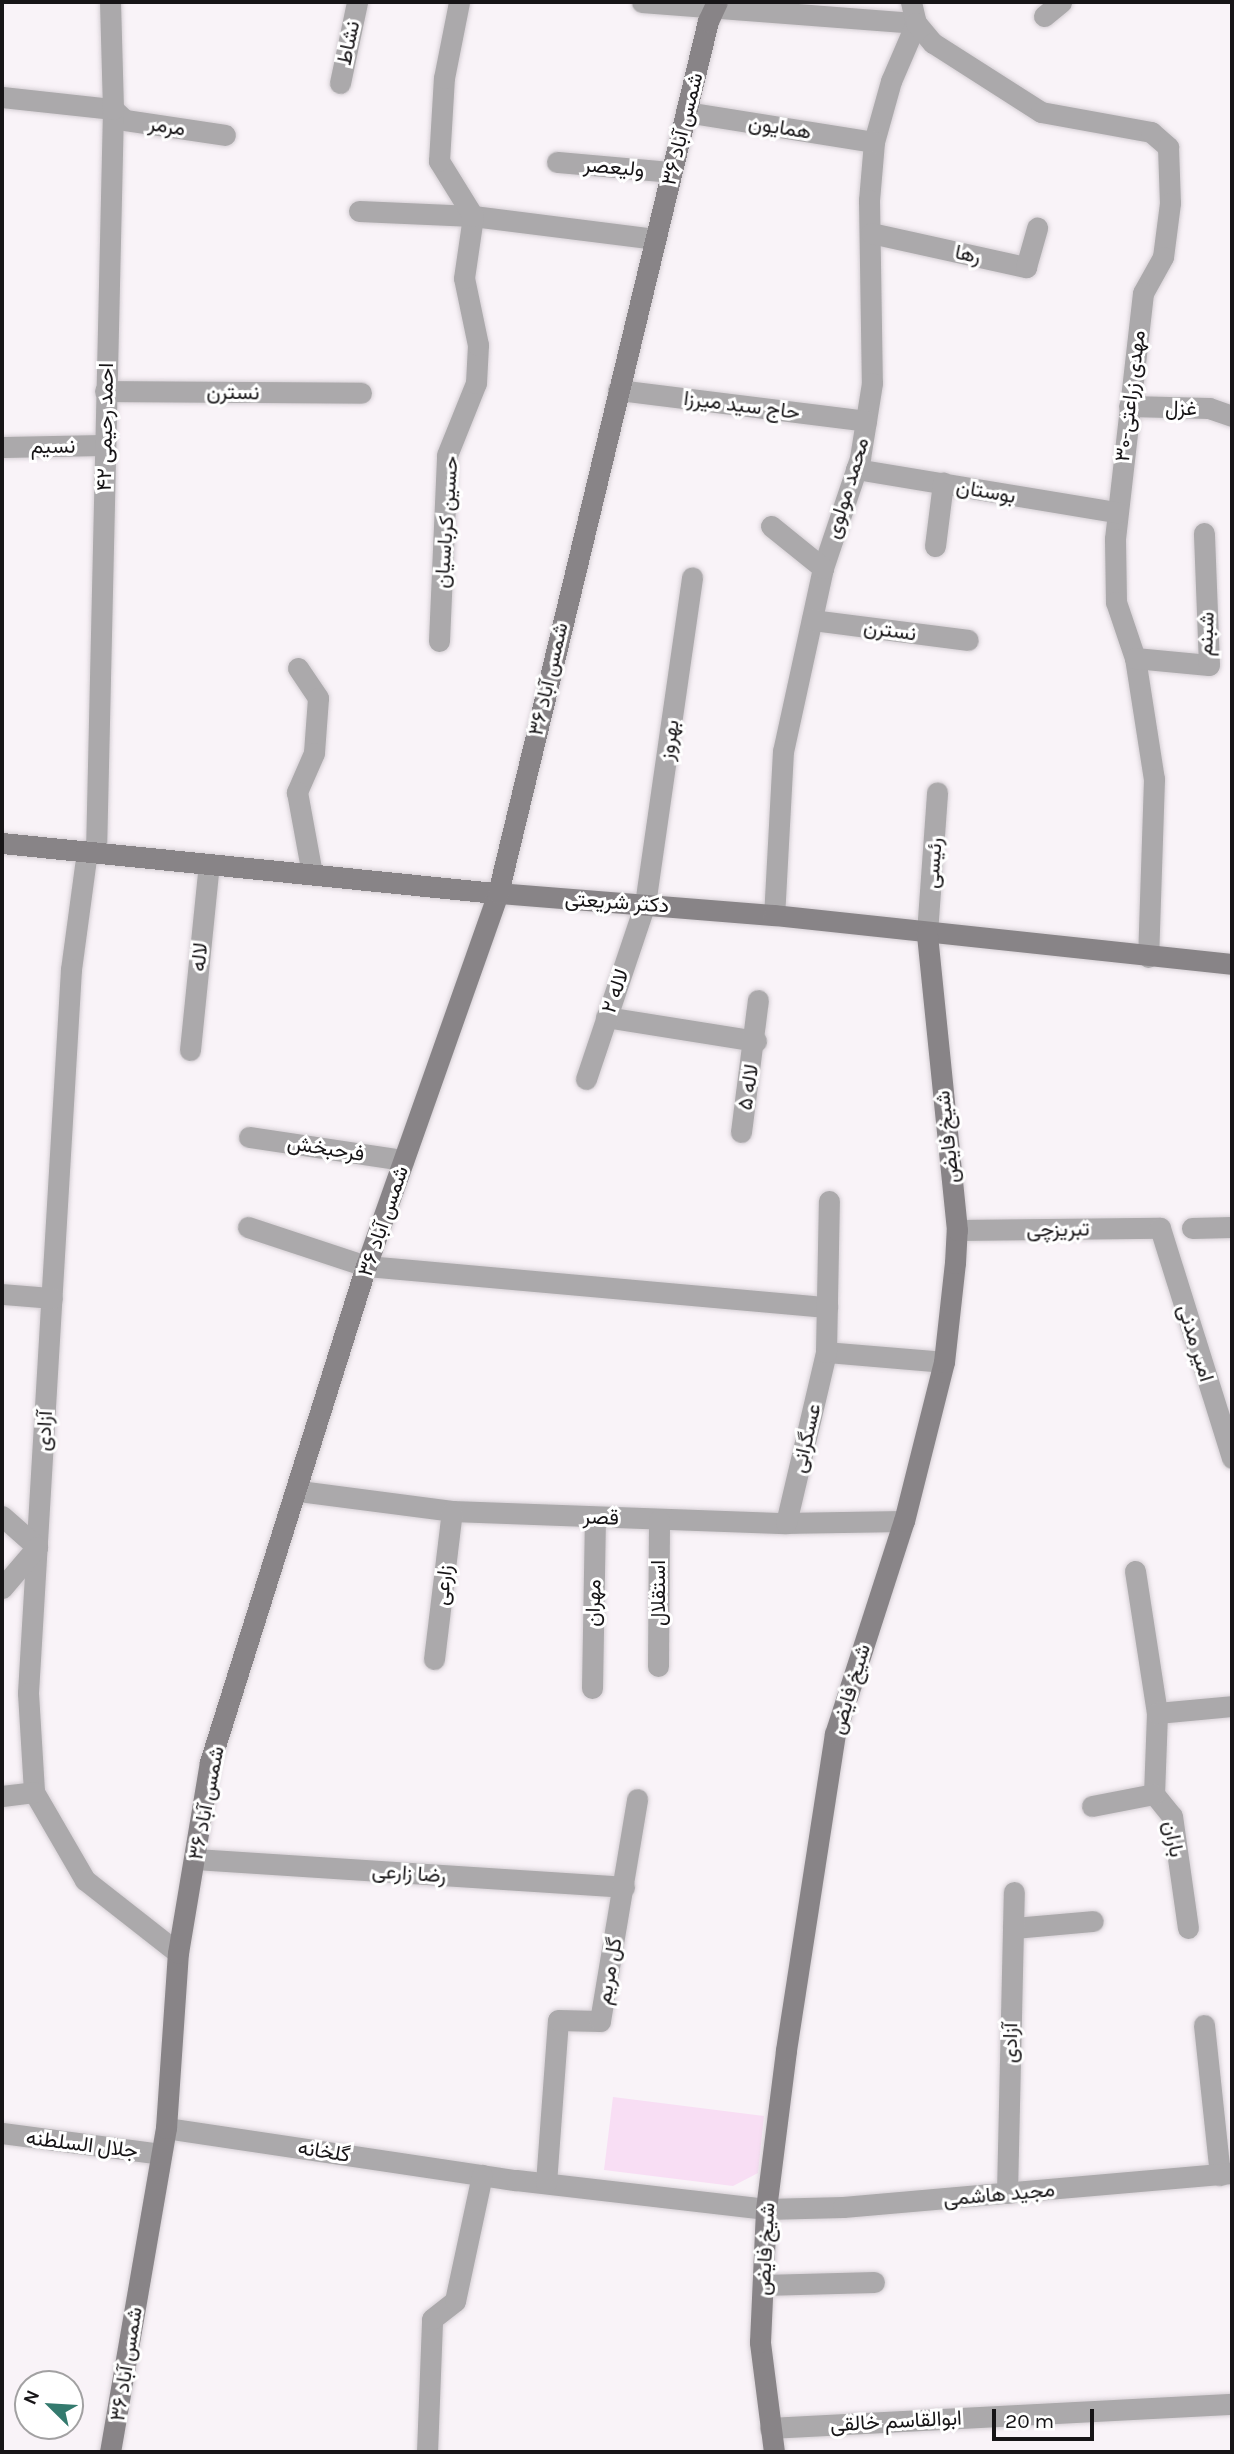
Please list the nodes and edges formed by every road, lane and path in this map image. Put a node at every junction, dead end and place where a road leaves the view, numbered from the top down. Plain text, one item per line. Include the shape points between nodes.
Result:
1 (110, 2) edge
2 (357, 2) edge
3 (459, 2) edge
4 (642, 2) edge
5 (911, 2) edge
6 (1061, 2) edge
7 (716, 5) edge
8 (1044, 16) dead end
9 (916, 23) junction
10 (340, 83) dead end
11 (2, 97) edge
12 (113, 109) junction
13 (686, 112) junction
14 (225, 135) dead end
15 (874, 142) junction
16 (557, 162) dead end
17 (671, 172) junction
18 (359, 211) dead end
19 (473, 216) junction
20 (1037, 228) dead end
21 (872, 233) junction
22 (655, 239) junction
23 (618, 390) junction
24 (105, 391) junction
25 (361, 393) dead end
26 (1129, 407) junction
27 (1232, 416) edge
28 (866, 421) junction
29 (104, 445) junction
30 (2, 447) edge
31 (856, 469) junction
32 (943, 483) junction
33 (1117, 513) junction
34 (771, 526) dead end
35 (1204, 533) dead end
36 (935, 545) dead end
37 (823, 568) junction
38 (692, 577) dead end
39 (812, 620) junction
40 (968, 640) dead end
41 (439, 641) dead end
42 (1135, 658) junction
43 (298, 668) dead end
44 (937, 792) dead end
45 (2, 843) edge
46 (92, 852) junction
47 (209, 864) junction
48 (312, 874) junction
49 (498, 893) junction
50 (645, 904) junction
51 (774, 915) junction
52 (927, 933) junction
53 (1148, 957) junction
54 (1232, 964) edge
55 (758, 1000) dead end
56 (606, 1017) junction
57 (756, 1041) junction
58 (190, 1050) dead end
59 (586, 1079) dead end
60 (741, 1132) dead end
61 (249, 1137) dead end
62 (403, 1160) junction
63 (829, 1201) dead end
64 (248, 1227) dead end
65 (1232, 1227) edge
66 (1160, 1228) joint
67 (1192, 1228) dead end
68 (957, 1230) junction
69 (366, 1266) junction
70 (2, 1294) edge
71 (52, 1298) junction
72 (827, 1307) junction
73 (826, 1352) junction
74 (944, 1363) junction
75 (1232, 1458) edge
76 (299, 1492) junction
77 (452, 1511) junction
78 (2, 1517) edge
79 (595, 1517) junction
80 (659, 1520) junction
81 (904, 1521) junction
82 (786, 1523) junction
83 (37, 1547) junction
84 (1135, 1571) dead end
85 (2, 1588) edge
86 (434, 1660) dead end
87 (658, 1666) dead end
88 (592, 1688) dead end
89 (1232, 1706) edge
90 (1157, 1713) junction
91 (34, 1792) junction
92 (1154, 1794) junction
93 (2, 1796) edge
94 (637, 1799) dead end
95 (1092, 1806) dead end
96 (194, 1858) junction
97 (624, 1887) junction
98 (1014, 1892) dead end
99 (1093, 1921) dead end
100 (1013, 1928) junction
101 (1188, 1928) dead end
102 (178, 1953) junction
103 (1204, 2025) dead end
104 (166, 2127) junction
105 (2, 2133) edge
106 (161, 2154) junction
107 (1226, 2174) edge
108 (482, 2175) junction
109 (546, 2183) junction
110 (1007, 2193) junction
111 (766, 2209) junction
112 (874, 2282) dead end
113 (763, 2285) junction
114 (1232, 2404) edge
115 (770, 2428) junction
116 (115, 2450) edge
117 (427, 2452) edge
118 (774, 2452) edge

1 - 12 street, ۴۲ احمد رحیمی
2 - 10 street, نشاط
3 - 19 street via 444,78 439,161
4 - 7 street
5 - 9 street
6 - 8 street
7 - 9 street
7 - 13 street, شمس آباد ۳۶
9 - 15 street, محمد مولوی via 891,81
9 - 26 street, ۳۰-مهدی زراعتی via 933,43 973,72 1041,112 1151,132 1168,147 1170,203 1163,257 1143,293
11 - 12 street, مرمر
12 - 14 street, مرمر via 125,120
12 - 24 street, ۴۲ احمد رحیمی
13 - 15 street, همایون
13 - 17 street, شمس آباد ۳۶
15 - 21 street, محمد مولوی
16 - 17 street, ولیعصر
17 - 22 street, شمس آباد ۳۶
18 - 19 street
19 - 22 street
19 - 41 street, حسین کرباسیان via 464,278 478,345 477,383 447,455
20 - 21 street, رها via 1026,267
21 - 28 street, محمد مولوی via 872,383
22 - 23 street, شمس آباد ۳۶
23 - 28 street, حاج سید میرزا
23 - 49 street, شمس آباد ۳۶
24 - 25 street, نسترن
24 - 29 street, ۴۲ احمد رحیمی
26 - 27 street, غزل via 1209,408
26 - 33 street, ۳۰-مهدی زراعتی
28 - 31 street, محمد مولوی
29 - 30 street, نسیم
29 - 46 street, ۴۲ احمد رحیمی
31 - 32 street, بوستان
31 - 37 street, محمد مولوی
32 - 33 street, بوستان
32 - 36 street
33 - 42 street, ۳۰-مهدی زراعتی via 1116,602
34 - 37 street
35 - 42 street, شبنم via 1209,665
37 - 39 street, محمد مولوی
38 - 50 street, بهروز
39 - 40 street, نسترن
39 - 51 street, محمد مولوی via 783,751
42 - 53 street, ۳۰-مهدی زراعتی via 1154,779
43 - 48 street via 318,698 314,753 297,792
44 - 52 street, رئیسی
45 - 46 street, دکتر شریعتی
46 - 47 street, دکتر شریعتی
46 - 71 street, آزادی via 71,969
47 - 48 street, دکتر شریعتی
47 - 58 street, لاله
48 - 49 street, دکتر شریعتی
49 - 50 street, دکتر شریعتی
49 - 62 street, شمس آباد ۳۶
50 - 51 street, دکتر شریعتی
50 - 56 street, لاله ۲
51 - 52 street, دکتر شریعتی
52 - 53 street, دکتر شریعتی
52 - 68 street, شیخ فایض
53 - 54 street, دکتر شریعتی
55 - 57 street, لاله ۵
56 - 57 street
56 - 59 street, لاله ۲
57 - 60 street, لاله ۵
61 - 62 street, فرحبخش
62 - 69 street, شمس آباد ۳۶
63 - 72 street, عسگرانی
64 - 69 street
65 - 67 street
66 - 68 street, تبریزچی
66 - 75 street, امیر مدنی
68 - 74 street, شیخ فایض
69 - 72 street
69 - 76 street, شمس آباد ۳۶
70 - 71 street
71 - 83 street, آزادی
72 - 73 street, عسگرانی
73 - 74 street
73 - 82 street, عسگرانی
74 - 81 street, شیخ فایض
76 - 77 street, قصر
76 - 96 street, شمس آباد ۳۶ via 210,1762
77 - 79 street, قصر
77 - 86 street, زارعی
78 - 83 street
79 - 80 street, قصر
79 - 88 street, مهران
80 - 82 street, قصر
80 - 87 street, استقلال
81 - 82 street, قصر
81 - 111 street, شیخ فایض via 835,1734
83 - 85 street
83 - 91 street, آزادی via 28,1693
84 - 90 street, باران
89 - 90 street
90 - 92 street, باران
91 - 93 street
91 - 102 street, آزادی via 85,1880
92 - 95 street
92 - 101 street, باران via 1172,1816
94 - 97 street, گل مریم
96 - 97 street, رضا زارعی
96 - 102 street, شمس آباد ۳۶
97 - 109 street, گل مریم via 600,2021 558,2020
98 - 100 street, آزادی
99 - 100 street
100 - 110 street, آزادی
102 - 104 street, شمس آباد ۳۶
103 - 107 street
104 - 106 street, شمس آباد ۳۶
104 - 108 street, گلخانه
105 - 106 street, جلال السلطنه
106 - 116 street, شمس آباد ۳۶
107 - 110 street, مجید هاشمی
108 - 109 street, گلخانه
108 - 117 street via 456,2301 432,2319
109 - 111 street, گلخانه
110 - 111 street, مجید هاشمی
111 - 113 street, شیخ فایض
112 - 113 street
113 - 115 street, شیخ فایض via 760,2342
114 - 115 street, ابوالقاسم خالقی
115 - 118 street, شیخ فایض

